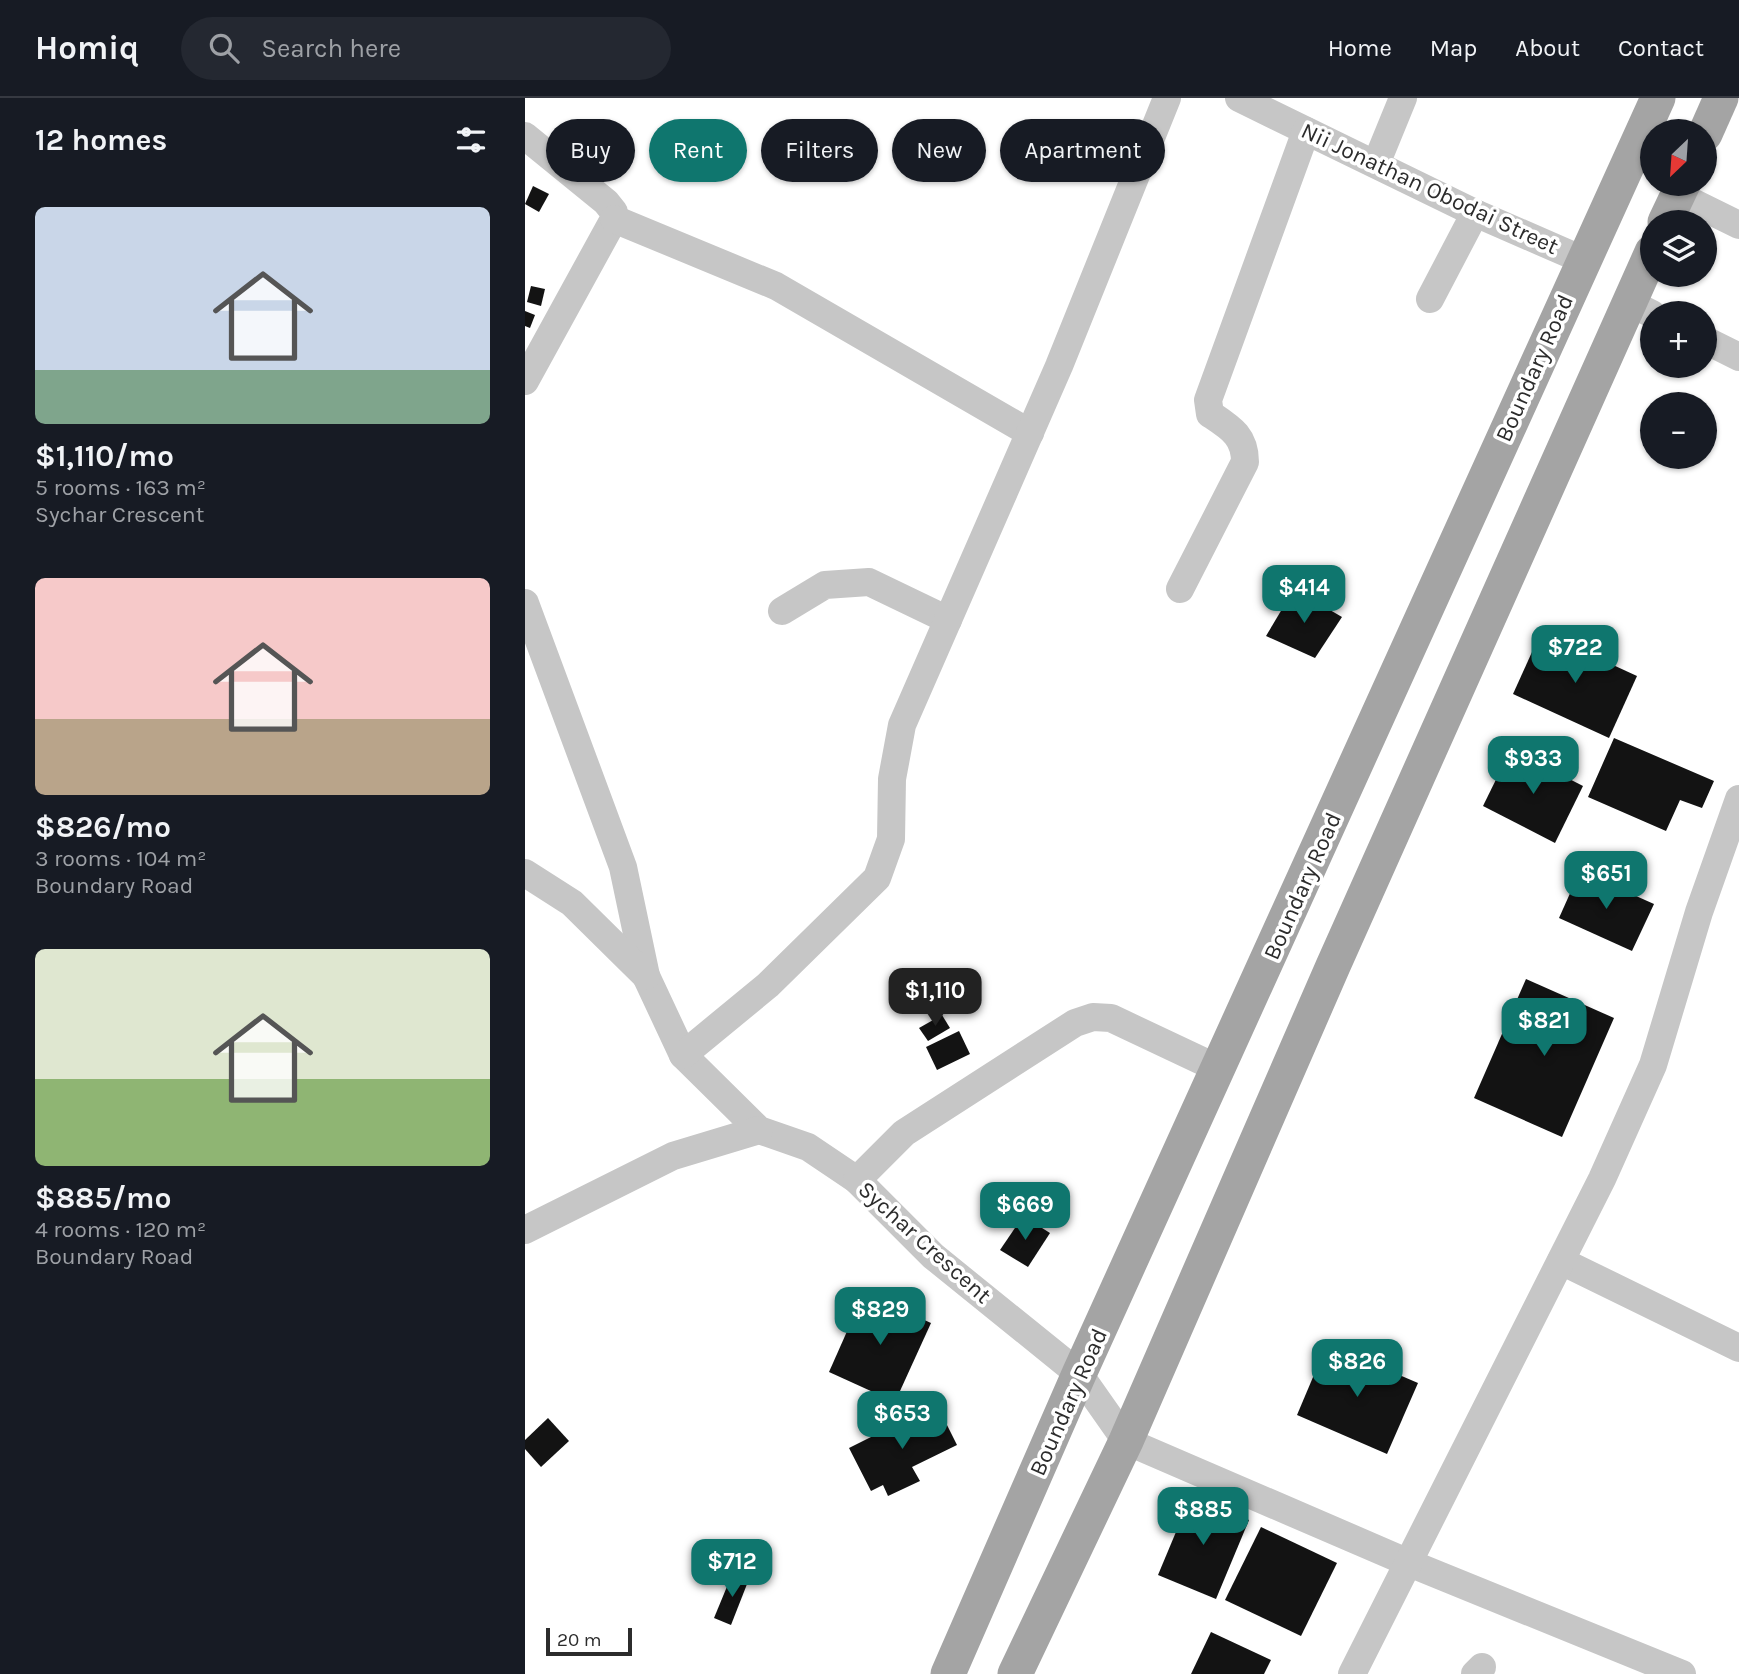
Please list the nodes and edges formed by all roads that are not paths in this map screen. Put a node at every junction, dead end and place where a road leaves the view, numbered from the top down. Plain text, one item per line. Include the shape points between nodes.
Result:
1 (1167, 98) edge
2 (1239, 98) edge
3 (1403, 98) edge
4 (1658, 98) edge
5 (1721, 98) edge
6 (1712, 119) edge
7 (1306, 131) junction
8 (525, 136) edge
9 (1375, 164) junction
10 (1675, 200) edge
11 (1475, 213) junction
12 (614, 219) junction
13 (1739, 225) edge
14 (1583, 260) junction
15 (1430, 299) dead end
16 (1640, 310) edge
17 (1717, 346) edge
18 (1739, 357) edge
19 (525, 382) edge
20 (1030, 433) junction
21 (1180, 589) dead end
22 (525, 603) edge
23 (782, 611) dead end
24 (948, 620) junction
25 (1739, 799) edge
26 (525, 873) edge
27 (646, 976) junction
28 (683, 1055) junction
29 (1219, 1069) junction
30 (759, 1130) junction
31 (857, 1180) junction
32 (525, 1230) edge
33 (1561, 1261) junction
34 (1739, 1348) edge
35 (1079, 1374) junction
36 (1126, 1441) junction
37 (1409, 1563) junction
38 (948, 1674) edge
39 (1015, 1674) edge
40 (1352, 1674) edge
41 (1682, 1674) edge

1 - 20 street
2 - 7 street, Nii Jonathan Obodai Street
3 - 9 street
4 - 14 main road, Boundary Road
5 - 6 main road
7 - 9 street, Nii Jonathan Obodai Street
7 - 21 street via 1208,400 1210,414 1243,440 1245,462
8 - 12 street via 606,202
9 - 11 street, Nii Jonathan Obodai Street
10 - 13 street
11 - 14 street, Nii Jonathan Obodai Street
11 - 15 street
12 - 19 street
12 - 20 street via 776,286
14 - 29 main road, Boundary Road
16 - 36 main road via 1332,966
17 - 18 street
20 - 24 street
22 - 27 street via 623,867
23 - 24 street via 825,585 869,582
24 - 28 street via 902,725 892,779 891,839 877,878 768,985
25 - 33 street via 1653,1065
26 - 27 street via 572,903
27 - 28 street
28 - 30 street
29 - 31 street via 1111,1018 1093,1017 1075,1023 904,1133
29 - 35 main road, Boundary Road
30 - 31 street, Sychar Crescent via 808,1147
30 - 32 street via 673,1156
31 - 35 street, Sychar Crescent via 933,1256
33 - 34 street
33 - 37 street
35 - 36 street, Sychar Crescent
35 - 38 main road, Boundary Road
36 - 37 street
36 - 39 main road
37 - 40 street
37 - 41 street

